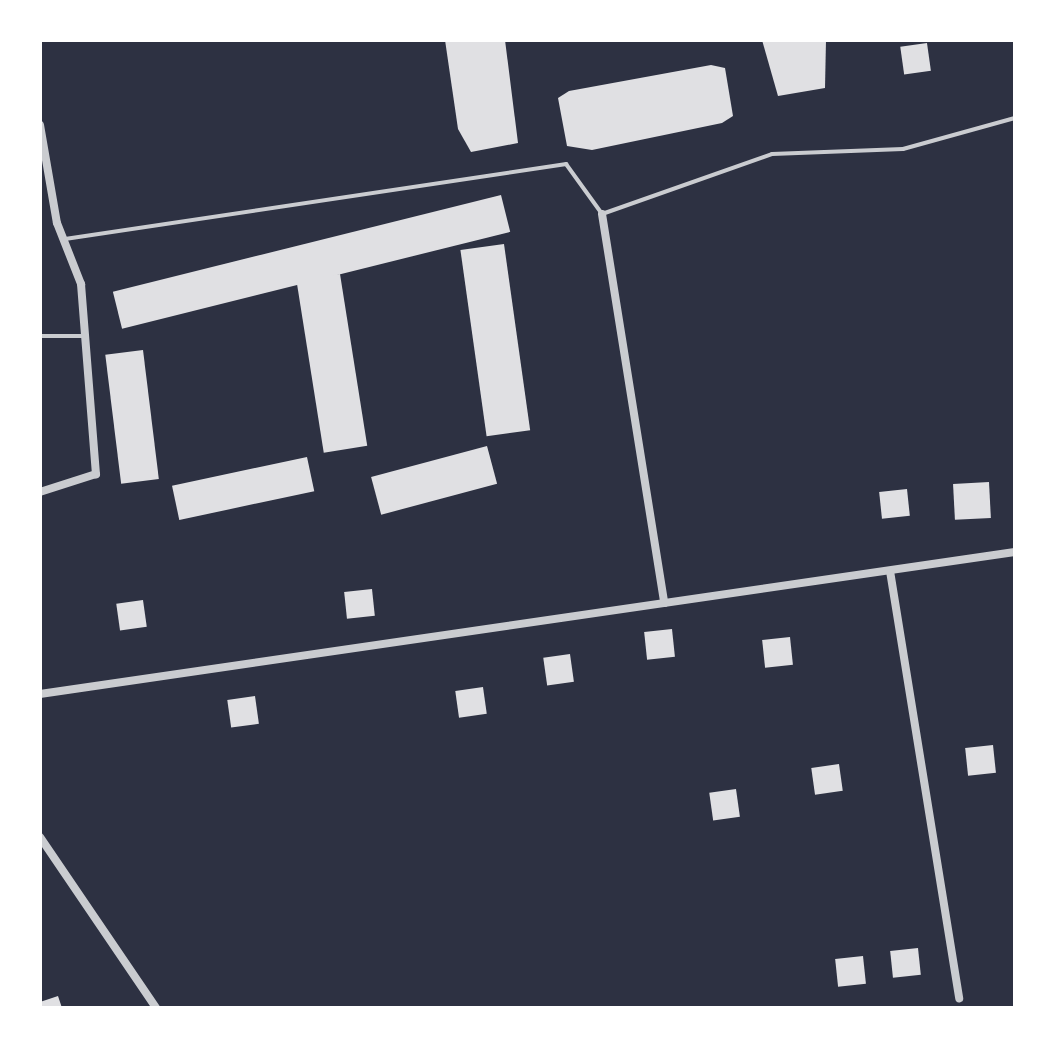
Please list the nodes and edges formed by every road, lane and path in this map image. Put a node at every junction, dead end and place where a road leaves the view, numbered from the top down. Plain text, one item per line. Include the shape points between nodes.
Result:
1 (1015, 118) edge
2 (40, 125) edge
3 (602, 214) junction
4 (63, 239) junction
5 (40, 336) edge
6 (84, 336) junction
7 (40, 492) edge
8 (1015, 552) edge
9 (890, 571) junction
10 (664, 603) junction
11 (40, 694) edge
12 (40, 837) edge
13 (959, 998) dead end
14 (156, 1008) edge

1 - 3 lane via 903,149 772,154
2 - 4 street
3 - 4 lane via 566,164
3 - 10 street
4 - 6 street via 81,284
5 - 6 lane
6 - 7 street via 96,474
8 - 9 street
9 - 10 street
9 - 13 street
10 - 11 street
12 - 14 street

